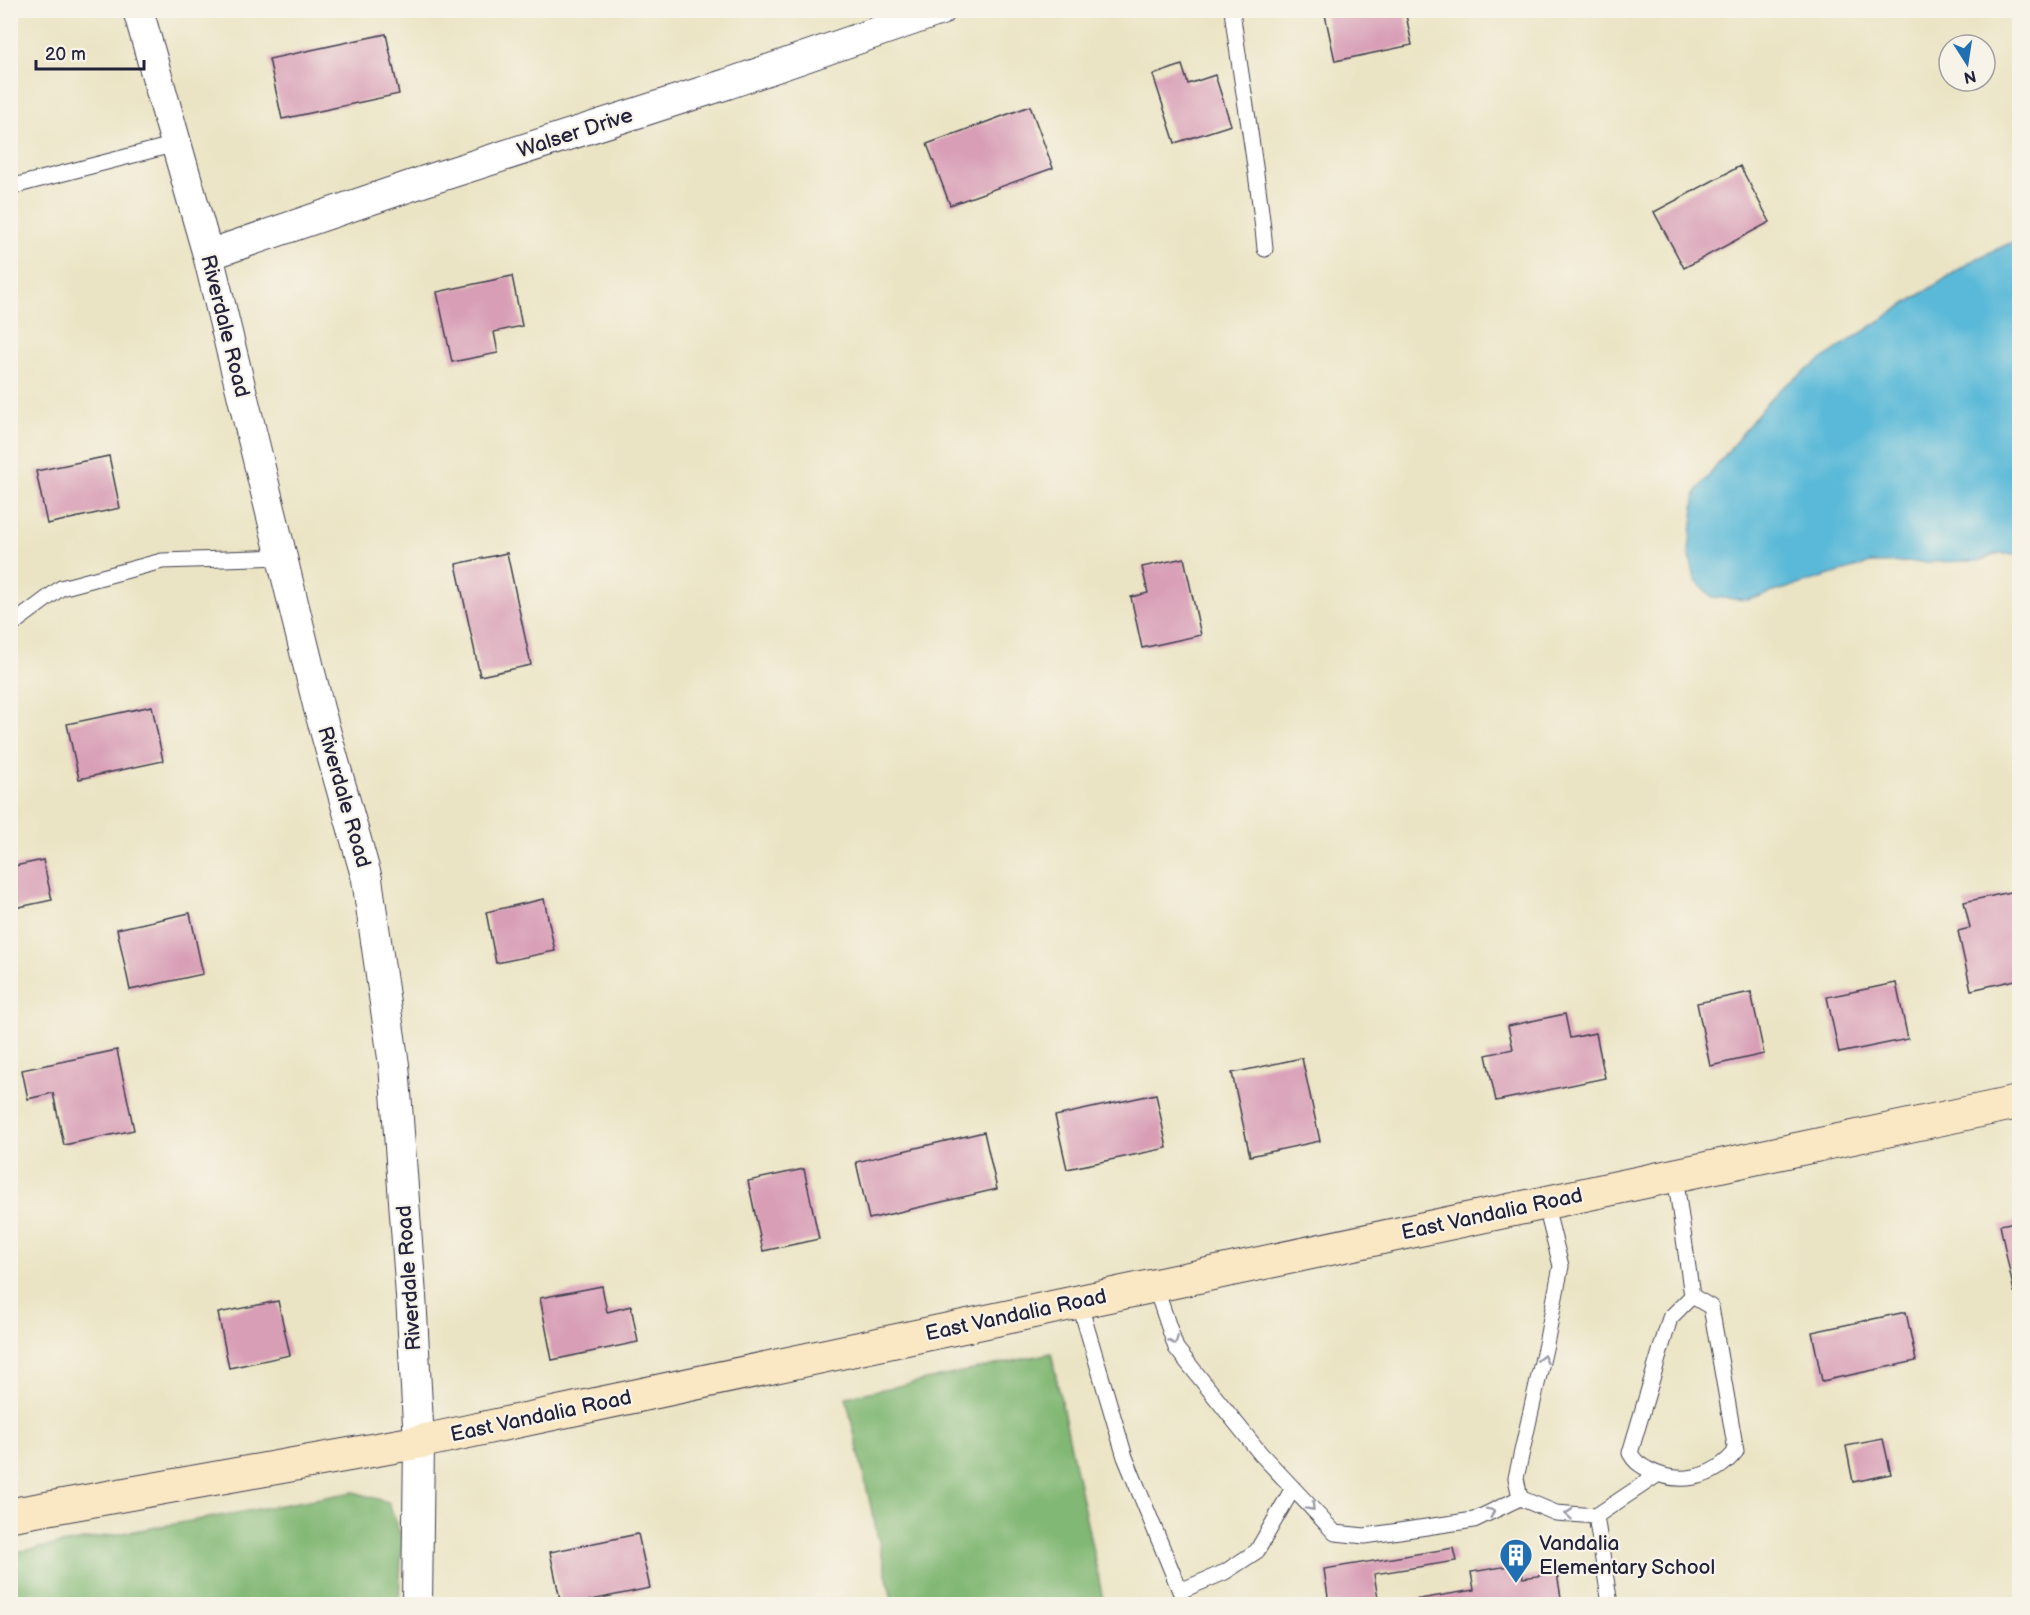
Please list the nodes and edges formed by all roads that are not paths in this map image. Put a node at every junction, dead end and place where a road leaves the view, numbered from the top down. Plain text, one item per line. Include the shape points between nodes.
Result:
1 (138, 10) edge
2 (941, 10) edge
3 (1232, 10) edge
4 (176, 144) junction
5 (10, 187) edge
6 (1265, 249) dead end
7 (208, 255) junction
8 (282, 557) junction
9 (10, 626) edge
10 (2019, 1102) edge
11 (1675, 1175) junction
12 (1545, 1203) junction
13 (1155, 1286) junction
14 (1692, 1296) junction
15 (1079, 1302) junction
16 (419, 1442) junction
17 (1658, 1475) junction
18 (1293, 1488) junction
19 (1520, 1498) junction
20 (10, 1515) edge
21 (1596, 1516) junction
22 (1181, 1598) edge
23 (417, 1605) edge
24 (1610, 1605) edge

1 - 4 street, Riverdale Road
2 - 7 street, Walser Drive
3 - 6 lane
4 - 5 lane
4 - 7 street, Riverdale Road
7 - 8 street, Riverdale Road
8 - 9 lane via 162,561 61,588
8 - 16 street, Riverdale Road via 369,890 394,1065
10 - 11 street, East Vandalia Road
11 - 12 street, East Vandalia Road
11 - 14 lane
12 - 13 street, East Vandalia Road
19 -> 12 lane via 1516,1478 1561,1266
13 - 15 street, East Vandalia Road
13 -> 18 lane via 1176,1348
14 - 17 lane via 1670,1318 1630,1453 1635,1462
14 - 17 lane via 1711,1307 1736,1451 1704,1475 1680,1480
15 - 16 street, East Vandalia Road
15 - 22 lane via 1125,1457
16 - 20 street, East Vandalia Road
16 - 23 street, Riverdale Road
17 - 21 lane
18 -> 19 lane via 1335,1533 1365,1536 1474,1521
18 - 22 lane via 1257,1551
21 -> 19 lane via 1556,1513
21 - 24 lane

